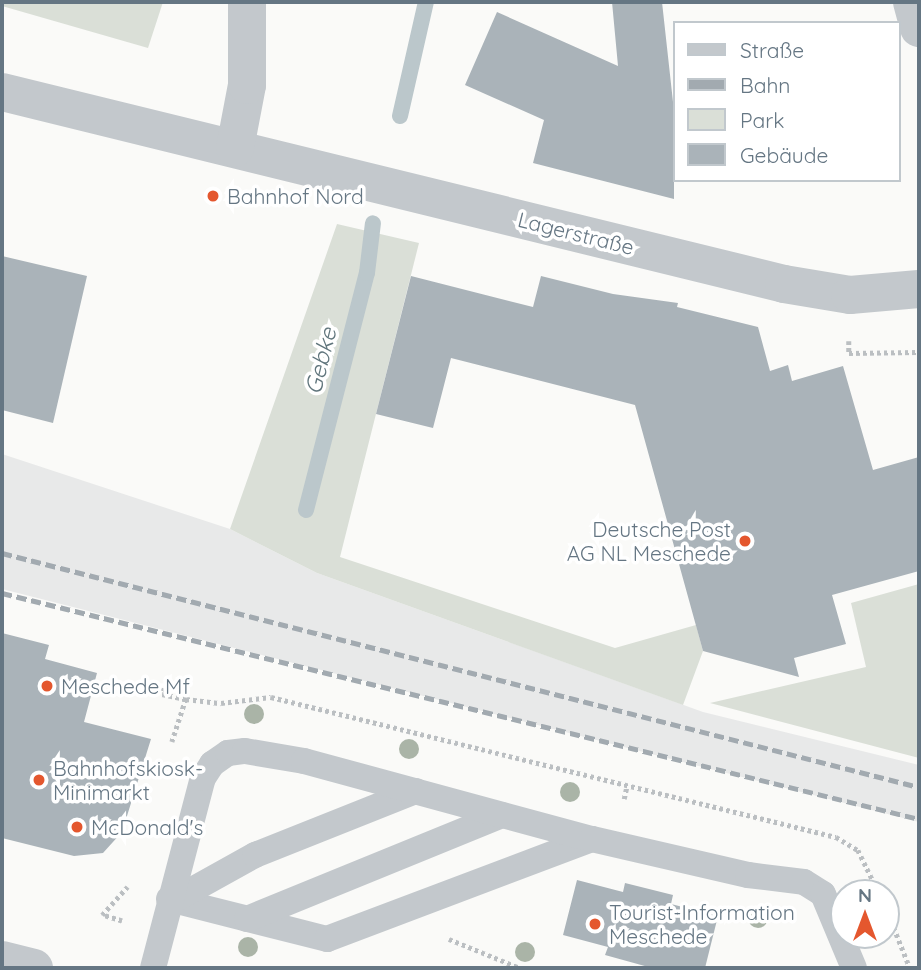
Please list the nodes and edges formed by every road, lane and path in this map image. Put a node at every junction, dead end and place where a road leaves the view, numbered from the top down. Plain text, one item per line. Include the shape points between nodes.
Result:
1 (247, 2) edge
2 (912, 2) edge
3 (919, 28) edge
4 (2, 92) edge
5 (235, 148) junction
6 (919, 289) edge
7 (186, 699) dead end
8 (313, 707) junction
9 (310, 720) dead end
10 (466, 747) junction
11 (463, 757) dead end
12 (627, 785) junction
13 (416, 791) junction
14 (624, 799) dead end
15 (502, 815) junction
16 (592, 839) junction
17 (872, 879) edge
18 (171, 899) junction
19 (247, 919) junction
20 (437, 935) dead end
21 (900, 943) edge
22 (2, 960) edge
23 (34, 968) edge
24 (153, 968) edge
25 (520, 968) edge
26 (854, 968) edge
27 (910, 968) edge

1 - 5 street via 247,85
2 - 3 street
4 - 5 street, Lagerstraße
5 - 6 street, Lagerstraße via 827,293 880,295
7 - 8 path via 221,703 271,698
8 - 9 path
8 - 10 path
10 - 11 path
10 - 12 path
12 - 14 path
12 - 17 path via 836,837 858,850
13 - 15 lane
13 - 18 lane via 255,855
13 - 18 lane via 268,753 229,753 212,764 203,778
15 - 16 lane
15 - 19 lane
16 - 19 lane via 327,939
16 - 26 lane via 804,882 823,894
18 - 19 lane
18 - 24 lane
20 - 25 path
21 - 27 path
22 - 23 street

